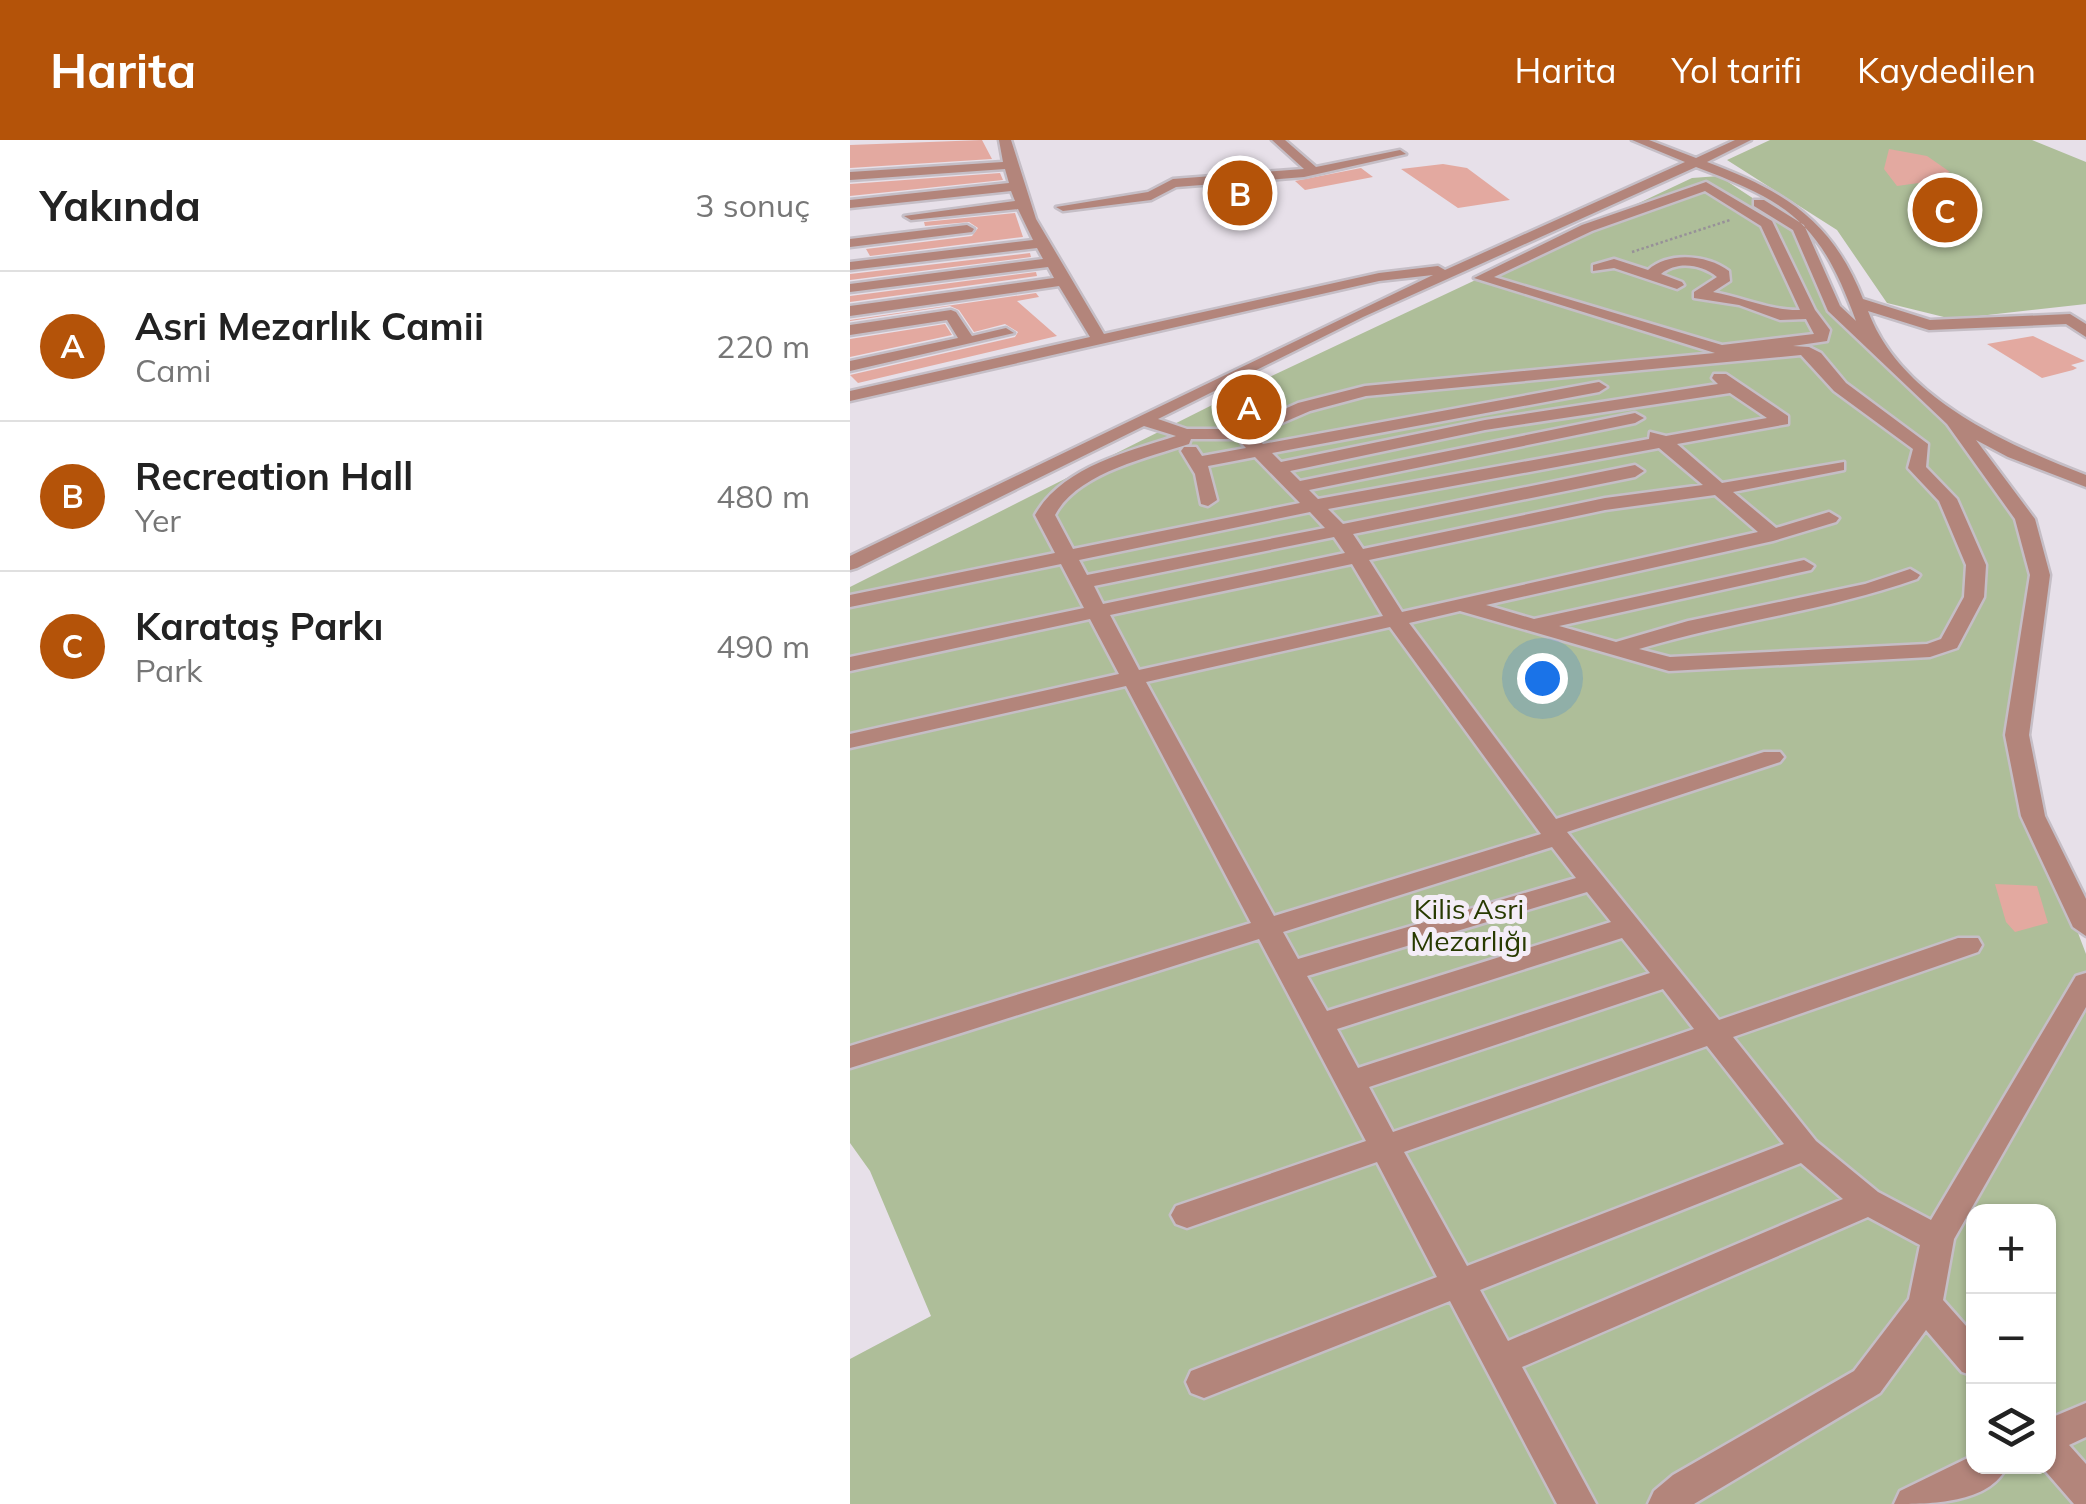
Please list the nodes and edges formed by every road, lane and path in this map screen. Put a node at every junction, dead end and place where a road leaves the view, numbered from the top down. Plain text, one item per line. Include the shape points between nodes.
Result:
1 (1005, 140) edge
2 (1278, 140) edge
3 (1381, 140) edge
4 (1638, 140) edge
5 (1745, 140) edge
6 (1691, 162) junction
7 (1008, 165) junction
8 (1313, 171) junction
9 (850, 176) edge
10 (1018, 186) junction
11 (850, 189) edge
12 (896, 190) junction
13 (850, 204) edge
14 (1026, 204) junction
15 (1063, 206) dead end
16 (1742, 216) dead end
17 (1560, 221) junction
18 (913, 223) junction
19 (1587, 228) junction
20 (1038, 231) junction
21 (970, 236) junction
22 (850, 242) edge
23 (1616, 250) junction
24 (922, 256) junction
25 (1052, 262) junction
26 (850, 266) edge
27 (1458, 268) junction
28 (1598, 268) dead end
29 (934, 276) junction
30 (1652, 276) junction
31 (1064, 281) junction
32 (1422, 285) junction
33 (1678, 285) dead end
34 (850, 288) edge
35 (948, 298) junction
36 (1856, 302) junction
37 (1833, 308) junction
38 (850, 311) edge
39 (1809, 313) junction
40 (2078, 318) edge
41 (850, 330) edge
42 (1860, 330) junction
43 (1006, 332) dead end
44 (2086, 332) edge
45 (1100, 340) junction
46 (967, 341) junction
47 (1692, 358) junction
48 (850, 366) edge
49 (1580, 370) junction
50 (1599, 386) junction
51 (1734, 387) junction
52 (850, 396) edge
53 (1618, 404) junction
54 (850, 410) edge
55 (1635, 418) junction
56 (1143, 420) junction
57 (1953, 420) junction
58 (1248, 442) junction
59 (1662, 442) junction
60 (1189, 446) junction
61 (1838, 466) dead end
62 (1275, 469) junction
63 (1635, 471) dead end
64 (2086, 480) edge
65 (1719, 490) junction
66 (1306, 496) junction
67 (1208, 500) dead end
68 (1829, 518) dead end
69 (1340, 531) junction
70 (1773, 534) junction
71 (1358, 554) junction
72 (1064, 556) junction
73 (850, 564) edge
74 (1804, 566) dead end
75 (1910, 575) dead end
76 (1078, 583) junction
77 (850, 602) edge
78 (1458, 604) junction
79 (1094, 612) junction
80 (1396, 619) junction
81 (1527, 627) junction
82 (1612, 650) junction
83 (850, 664) edge
84 (1130, 679) junction
85 (850, 741) edge
86 (1772, 757) dead end
87 (1554, 833) junction
88 (1592, 882) junction
89 (1264, 924) junction
90 (1626, 926) junction
91 (2086, 928) edge
92 (1968, 945) dead end
93 (1290, 971) junction
94 (1667, 978) junction
95 (2086, 983) edge
96 (1319, 1024) junction
97 (1710, 1031) junction
98 (850, 1057) edge
99 (1351, 1082) junction
100 (1383, 1144) junction
101 (1804, 1149) junction
102 (1867, 1200) junction
103 (1187, 1215) dead end
104 (1938, 1239) junction
105 (1456, 1281) junction
106 (1924, 1304) junction
107 (1966, 1352) edge
108 (1499, 1360) junction
109 (1204, 1382) dead end
110 (2086, 1419) edge
111 (2056, 1433) edge
112 (2056, 1456) edge
113 (1973, 1474) edge
114 (2086, 1491) edge
115 (1577, 1504) edge
116 (1667, 1504) edge
117 (1913, 1504) edge

1 - 7 street
2 - 8 street
3 - 8 street via 1405,157
4 - 6 street
5 - 6 street
6 - 17 street
6 - 36 street via 1727,171 1802,218 1826,240
6 - 37 street via 1799,228
7 - 9 street
7 - 10 street
8 - 15 street via 1173,183 1151,196
10 - 12 street
10 - 14 street
11 - 12 street
12 - 13 street
12 - 18 street
14 - 18 street
14 - 20 street
16 - 23 path via 1646,250
17 - 19 street
17 - 27 street
18 - 21 street
18 - 22 street
18 - 24 street
19 - 23 street
19 - 39 street via 1696,186 1712,187 1768,224
19 - 39 street via 1481,278 1721,350 1818,340 1824,333
20 - 21 street
20 - 21 street
20 - 25 street
21 - 24 street
23 - 28 street
23 - 30 street
24 - 26 street
24 - 29 street
25 - 29 street
25 - 31 street
27 - 32 street
27 - 45 street via 1379,277
29 - 34 street
29 - 35 street
30 - 33 street
30 - 39 street via 1670,264 1705,264 1726,278 1699,296 1742,300 1775,314
31 - 35 street
31 - 45 street
32 - 54 street
32 - 56 street
35 - 38 street
36 - 40 street via 1929,325
36 - 42 street
37 - 39 street
37 - 42 street
40 - 42 street via 1983,330
40 - 44 street
41 - 46 street via 951,315
42 - 57 street
43 - 46 street
45 - 52 street
46 - 48 street
47 - 49 street
47 - 51 street
47 - 82 street via 1803,350 1820,358 1836,384 1922,448 1918,468 1943,492 1969,541 1977,573 1974,597 1953,640 1930,650 1680,664
49 - 50 street
49 - 58 street via 1366,391 1304,407
50 - 53 street
50 - 58 street
51 - 53 street
51 - 59 street via 1782,420
53 - 55 street
53 - 62 street via 1432,434
55 - 59 street
55 - 66 street
56 - 60 street
56 - 73 street
57 - 64 street via 2014,454
57 - 91 street via 2025,519 2040,575 2017,735 2033,816
58 - 60 street
58 - 62 street
59 - 65 street
59 - 66 street
60 - 67 street
60 - 72 street via 1111,466 1051,501 1045,515
61 - 65 street
62 - 66 street
63 - 69 street
65 - 70 street
65 - 71 street via 1644,497
66 - 69 street
66 - 72 street
68 - 70 street
69 - 71 street
69 - 76 street
70 - 78 street
71 - 79 street
71 - 80 street
72 - 76 street
72 - 77 street
74 - 81 street
75 - 82 street
76 - 79 street
78 - 80 street
78 - 81 street
79 - 83 street
79 - 84 street
80 - 84 street
80 - 87 street
81 - 82 street
84 - 85 street
84 - 89 street
86 - 87 street
87 - 88 street
87 - 89 street
88 - 90 street
88 - 93 street
89 - 93 street
89 - 98 street
90 - 94 street
90 - 96 street
92 - 97 street
93 - 96 street
94 - 97 street
94 - 99 street
95 - 104 street
96 - 99 street
97 - 100 street
97 - 101 street
99 - 100 street
100 - 103 street
100 - 105 street
101 - 102 street
101 - 105 street
102 - 104 street
102 - 108 street
104 - 106 street
105 - 108 street
105 - 109 street
106 - 107 street
106 - 116 street via 1867,1382
108 - 115 street
110 - 111 street
112 - 114 street
113 - 117 street

